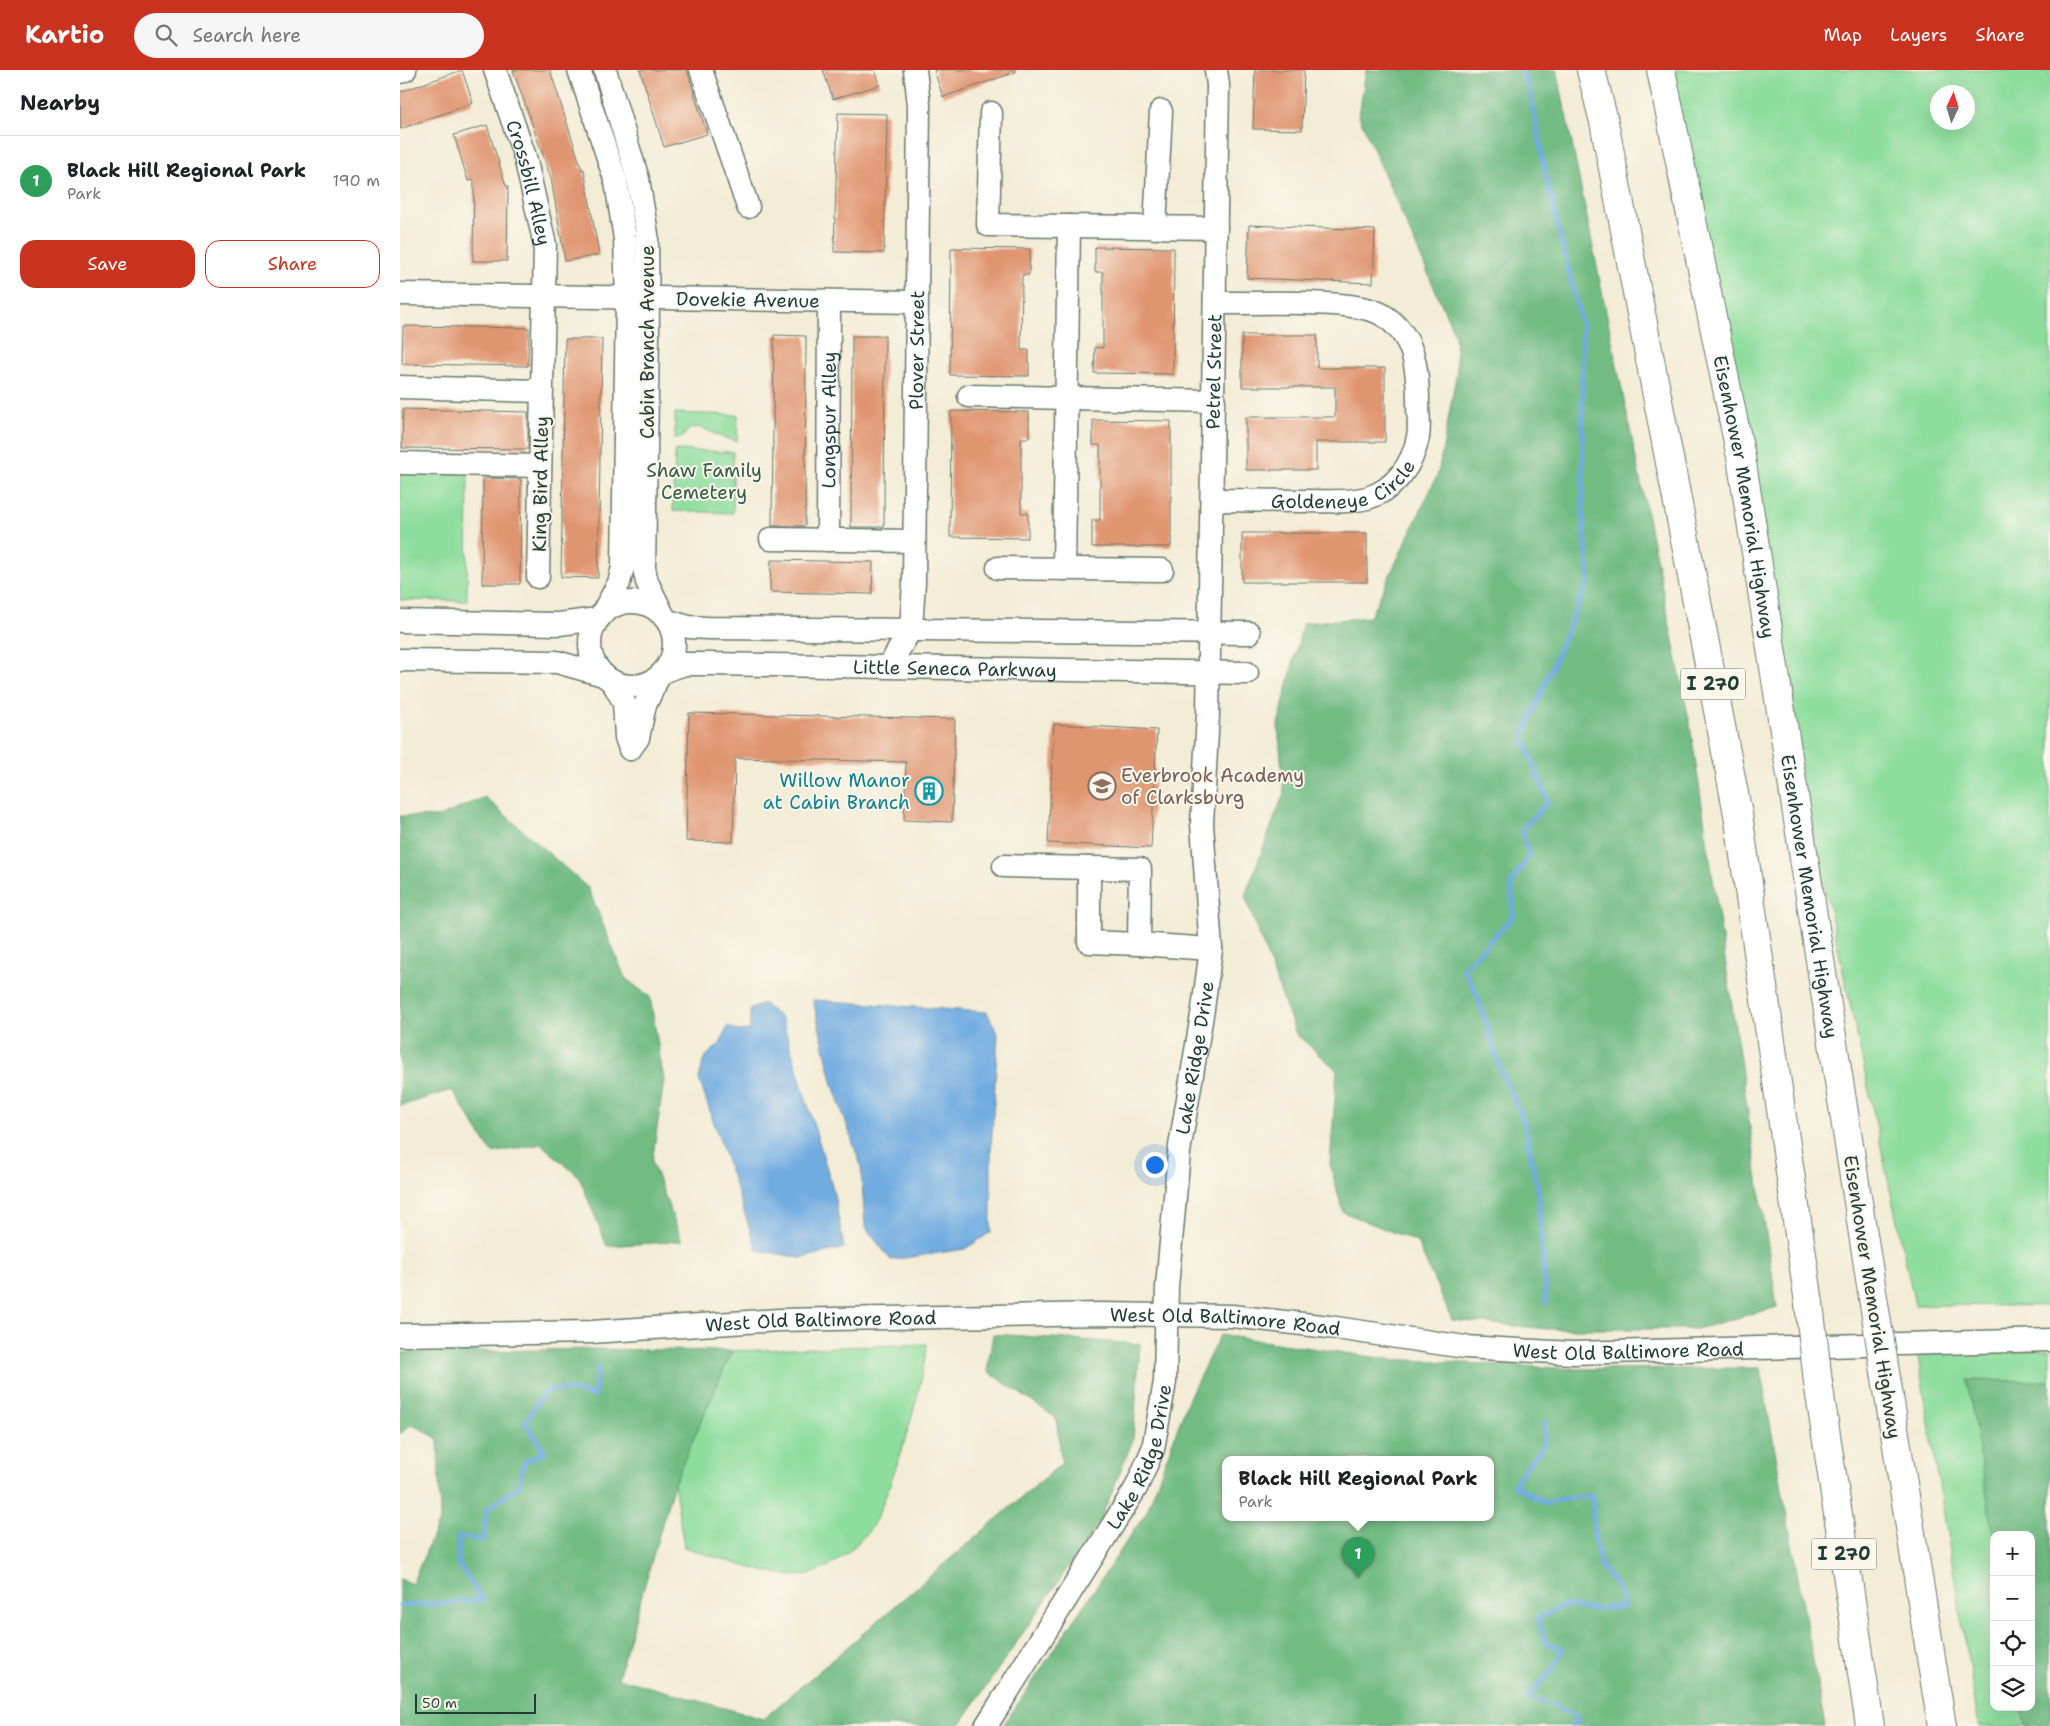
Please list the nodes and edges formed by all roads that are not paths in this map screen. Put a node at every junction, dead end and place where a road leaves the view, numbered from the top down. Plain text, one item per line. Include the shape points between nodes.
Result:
1 (405, 70) edge
2 (494, 70) edge
3 (579, 70) edge
4 (606, 70) edge
5 (701, 70) edge
6 (915, 70) edge
7 (1216, 70) edge
8 (1591, 70) edge
9 (1661, 70) edge
10 (400, 72) edge
11 (1161, 111) dead end
12 (991, 113) dead end
13 (748, 207) dead end
14 (1069, 226) junction
15 (1155, 228) junction
16 (1216, 228) junction
17 (400, 294) edge
18 (543, 297) junction
19 (638, 299) junction
20 (830, 301) junction
21 (916, 302) junction
22 (1215, 303) junction
23 (400, 387) edge
24 (541, 390) junction
25 (970, 396) dead end
26 (1066, 398) junction
27 (1214, 401) junction
28 (400, 463) edge
29 (540, 466) junction
30 (1212, 500) junction
31 (771, 539) dead end
32 (828, 540) junction
33 (914, 541) junction
34 (998, 568) dead end
35 (1064, 569) junction
36 (1162, 570) dead end
37 (538, 578) dead end
38 (600, 615) junction
39 (665, 618) junction
40 (400, 621) edge
41 (911, 629) junction
42 (1210, 633) junction
43 (1249, 633) dead end
44 (400, 660) edge
45 (889, 666) junction
46 (1209, 672) junction
47 (1247, 673) dead end
48 (661, 674) junction
49 (607, 678) junction
50 (1004, 866) dead end
51 (1089, 868) junction
52 (1139, 944) junction
53 (1211, 949) junction
54 (1167, 1315) junction
55 (400, 1335) edge
56 (2050, 1340) edge
57 (986, 1726) edge
58 (1870, 1726) edge
59 (1942, 1726) edge

1 - 10 street
2 - 18 street, Crossbill Alley via 525,157 545,245
3 - 19 street, Cabin Branch Avenue via 616,182
4 - 19 street, Cabin Branch Avenue via 638,179 647,234
5 - 13 street
6 - 21 street, Plover Street via 919,105
7 - 16 street, Petrel Street
8 - 58 highway, I 270, bridge via 1604,122 1738,814
9 - 59 highway, Eisenhower Memorial Highway, bridge via 1741,457
11 - 15 street
12 - 14 street via 988,225
14 - 15 street
14 - 26 street
15 - 16 street
16 - 22 street, Petrel Street
17 - 18 street, Dovekie Avenue
18 - 19 street, Dovekie Avenue
18 - 24 street, King Bird Alley
19 - 20 street, Dovekie Avenue
19 - 38 street, Cabin Branch Avenue via 623,568 619,583
19 - 39 street, Cabin Branch Avenue via 644,568 647,582
20 - 21 street, Dovekie Avenue
20 - 32 street, Longspur Alley
21 - 33 street, Plover Street
22 - 27 street, Petrel Street
22 - 30 street, Goldeneye Circle via 1356,305 1392,321 1414,353 1418,374 1418,436 1402,475 1388,488 1368,497 1345,501
23 - 24 street, King Bird Alley
24 - 29 street, King Bird Alley
25 - 26 street
26 - 27 street
26 - 35 street
27 - 30 street, Petrel Street
28 - 29 street
29 - 37 street, King Bird Alley
30 - 42 street, Petrel Street
31 - 32 street
32 - 33 street
33 - 41 street, Plover Street
34 - 35 street
35 - 36 street
38 - 39 street via 614,605 640,602 653,607
38 - 40 street via 559,624
38 - 49 street via 591,630 589,642 595,666
39 - 41 street, Little Seneca Parkway via 689,627 708,628
39 - 48 street via 673,633 674,646 672,660
41 - 42 street, Little Seneca Parkway
41 - 45 street
42 - 43 street, Little Seneca Parkway
42 - 46 street, Petrel Street
44 - 49 street via 558,662
45 - 46 street, Little Seneca Parkway
45 - 48 street, Little Seneca Parkway via 686,664
46 - 47 street, Little Seneca Parkway
46 - 53 street, Lake Ridge Drive via 1202,824
48 - 49 street via 635,686
48 - 49 street via 645,705 638,738 630,749 624,702
50 - 51 street
51 - 52 street via 1090,942
51 - 52 street via 1140,869
52 - 53 street
53 - 54 street, Lake Ridge Drive via 1179,1152
54 - 55 street, West Old Baltimore Road via 779,1320 591,1332
54 - 56 street, West Old Baltimore Road via 1240,1317 1466,1347 1572,1353
54 - 57 street, Lake Ridge Drive via 1165,1382 1160,1417 1153,1449 1136,1488

